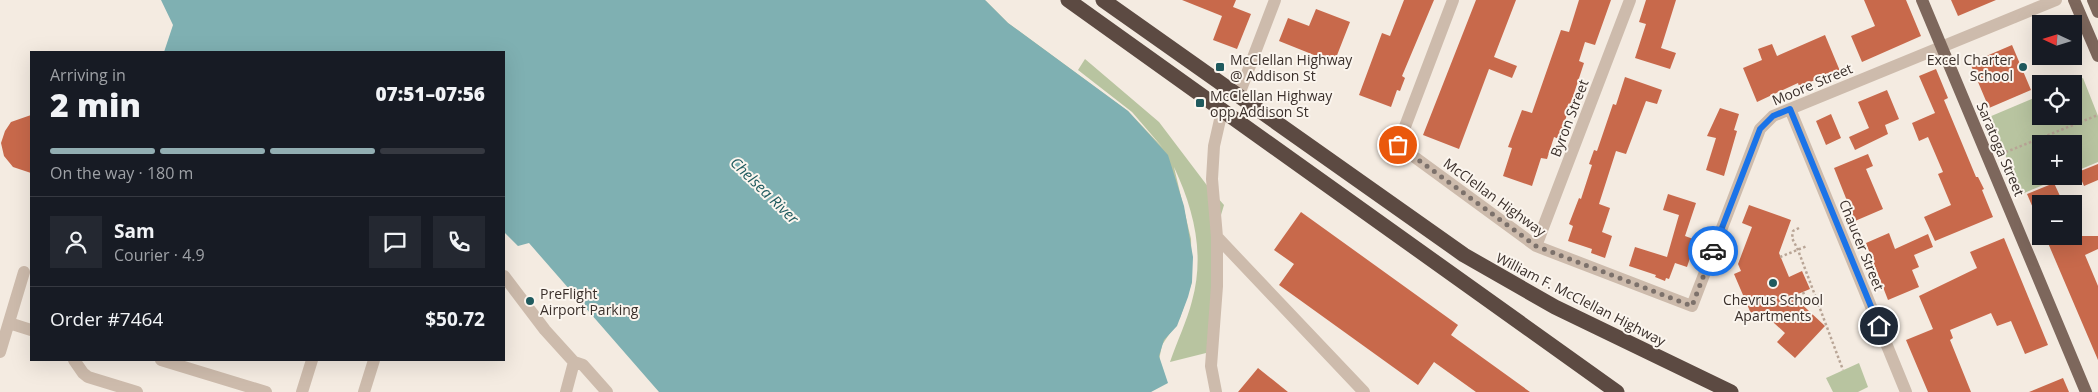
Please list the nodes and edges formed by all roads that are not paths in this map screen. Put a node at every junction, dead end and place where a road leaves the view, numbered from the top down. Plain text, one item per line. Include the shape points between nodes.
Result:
1 (1068, 0) edge
2 (1103, 0) edge
3 (1275, 0) edge
4 (1453, 0) edge
5 (1630, 0) edge
6 (1922, 0) edge
7 (2056, 0) edge
8 (2074, 0) edge
9 (2093, 0) edge
10 (2098, 12) edge
11 (1942, 46) junction
12 (2098, 56) edge
13 (1238, 97) junction
14 (1790, 109) junction
15 (1222, 111) junction
16 (1217, 237) junction
17 (1536, 246) junction
18 (24, 272) dead end
19 (505, 277) edge
20 (1692, 306) joint
21 (9, 323) junction
22 (30, 330) edge
23 (0, 352) edge
24 (75, 361) edge
25 (164, 361) edge
26 (312, 361) edge
27 (374, 361) edge
28 (574, 362) junction
29 (119, 389) edge
30 (137, 392) edge
31 (266, 392) edge
32 (302, 392) edge
33 (364, 392) edge
34 (566, 392) edge
35 (606, 392) edge
36 (1216, 392) edge
37 (1364, 392) edge
38 (1617, 392) edge
39 (1731, 392) edge
40 (1906, 392) edge
41 (2086, 392) edge

1 - 15 highway
2 - 13 highway, William F. McClellan Highway
3 - 13 street
4 - 17 street, McClellan Highway via 1398,145
5 - 17 street, Byron Street
6 - 11 main road, Saratoga Street
7 - 11 street, Moore Street
8 - 12 main road
9 - 10 main road
11 - 14 street, Moore Street
11 - 41 main road, Saratoga Street
13 - 39 highway, William F. McClellan Highway via 1487,269 1567,313
14 - 20 street, Moore Street via 1773,116 1760,129
14 - 40 street, Chaucer Street
15 - 16 street via 1214,146 1212,178
15 - 38 highway
16 - 36 street via 1212,366
16 - 37 street
17 - 20 street, McClellan Highway
18 - 21 street
19 - 28 street
21 - 22 street
21 - 23 street
24 - 29 street via 88,377
25 - 31 street
26 - 32 street
27 - 33 street
28 - 34 street
28 - 35 street via 583,365
29 - 30 street

